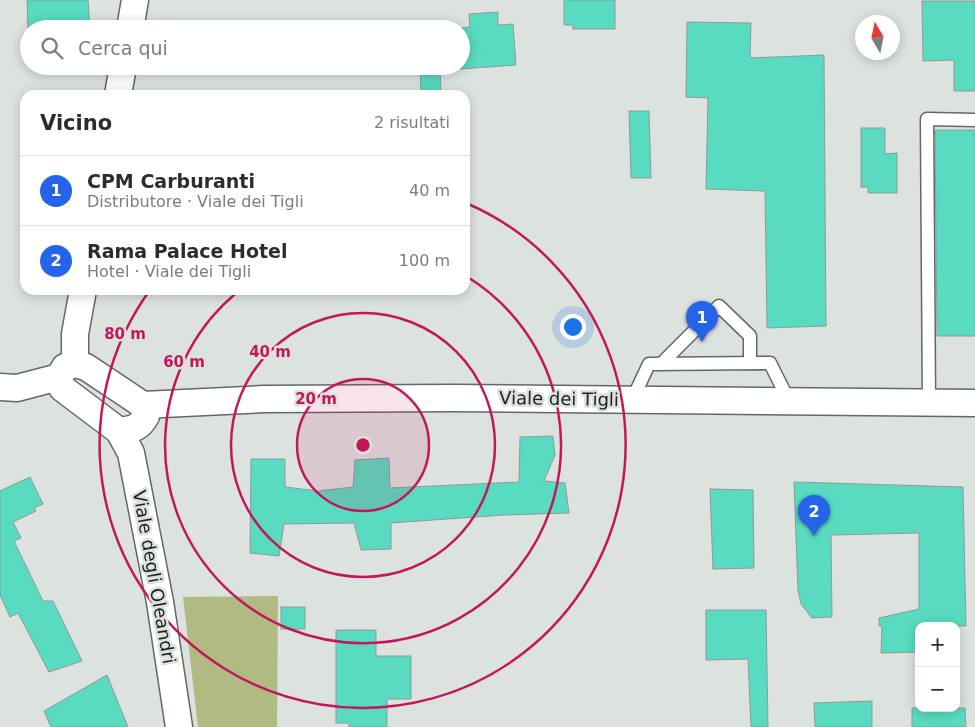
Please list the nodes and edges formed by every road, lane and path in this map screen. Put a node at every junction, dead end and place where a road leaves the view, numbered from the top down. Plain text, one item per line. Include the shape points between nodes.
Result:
1 (135, 0) edge
2 (132, 20) edge
3 (121, 75) edge
4 (119, 90) edge
5 (975, 120) edge
6 (82, 295) edge
7 (750, 363) junction
8 (661, 364) junction
9 (67, 370) junction
10 (0, 387) edge
11 (632, 400) junction
12 (789, 401) junction
13 (929, 402) junction
14 (975, 402) edge
15 (143, 405) junction
16 (118, 431) junction
17 (179, 727) edge

1 - 2 street
3 - 4 street
5 - 13 lane via 927,119
6 - 9 street
7 - 8 lane
7 - 8 lane via 750,336 719,306
7 - 12 lane via 770,362
8 - 11 lane via 648,364
9 - 10 street via 18,388
9 - 15 street via 86,367
9 - 16 street via 62,388
11 - 12 street, Viale dei Tigli
11 - 15 street, Viale dei Tigli via 264,399
12 - 13 street, Viale dei Tigli
13 - 14 street, Viale dei Tigli
15 - 16 street via 146,416 141,425
16 - 17 street, Viale degli Oleandri via 131,453 160,602

